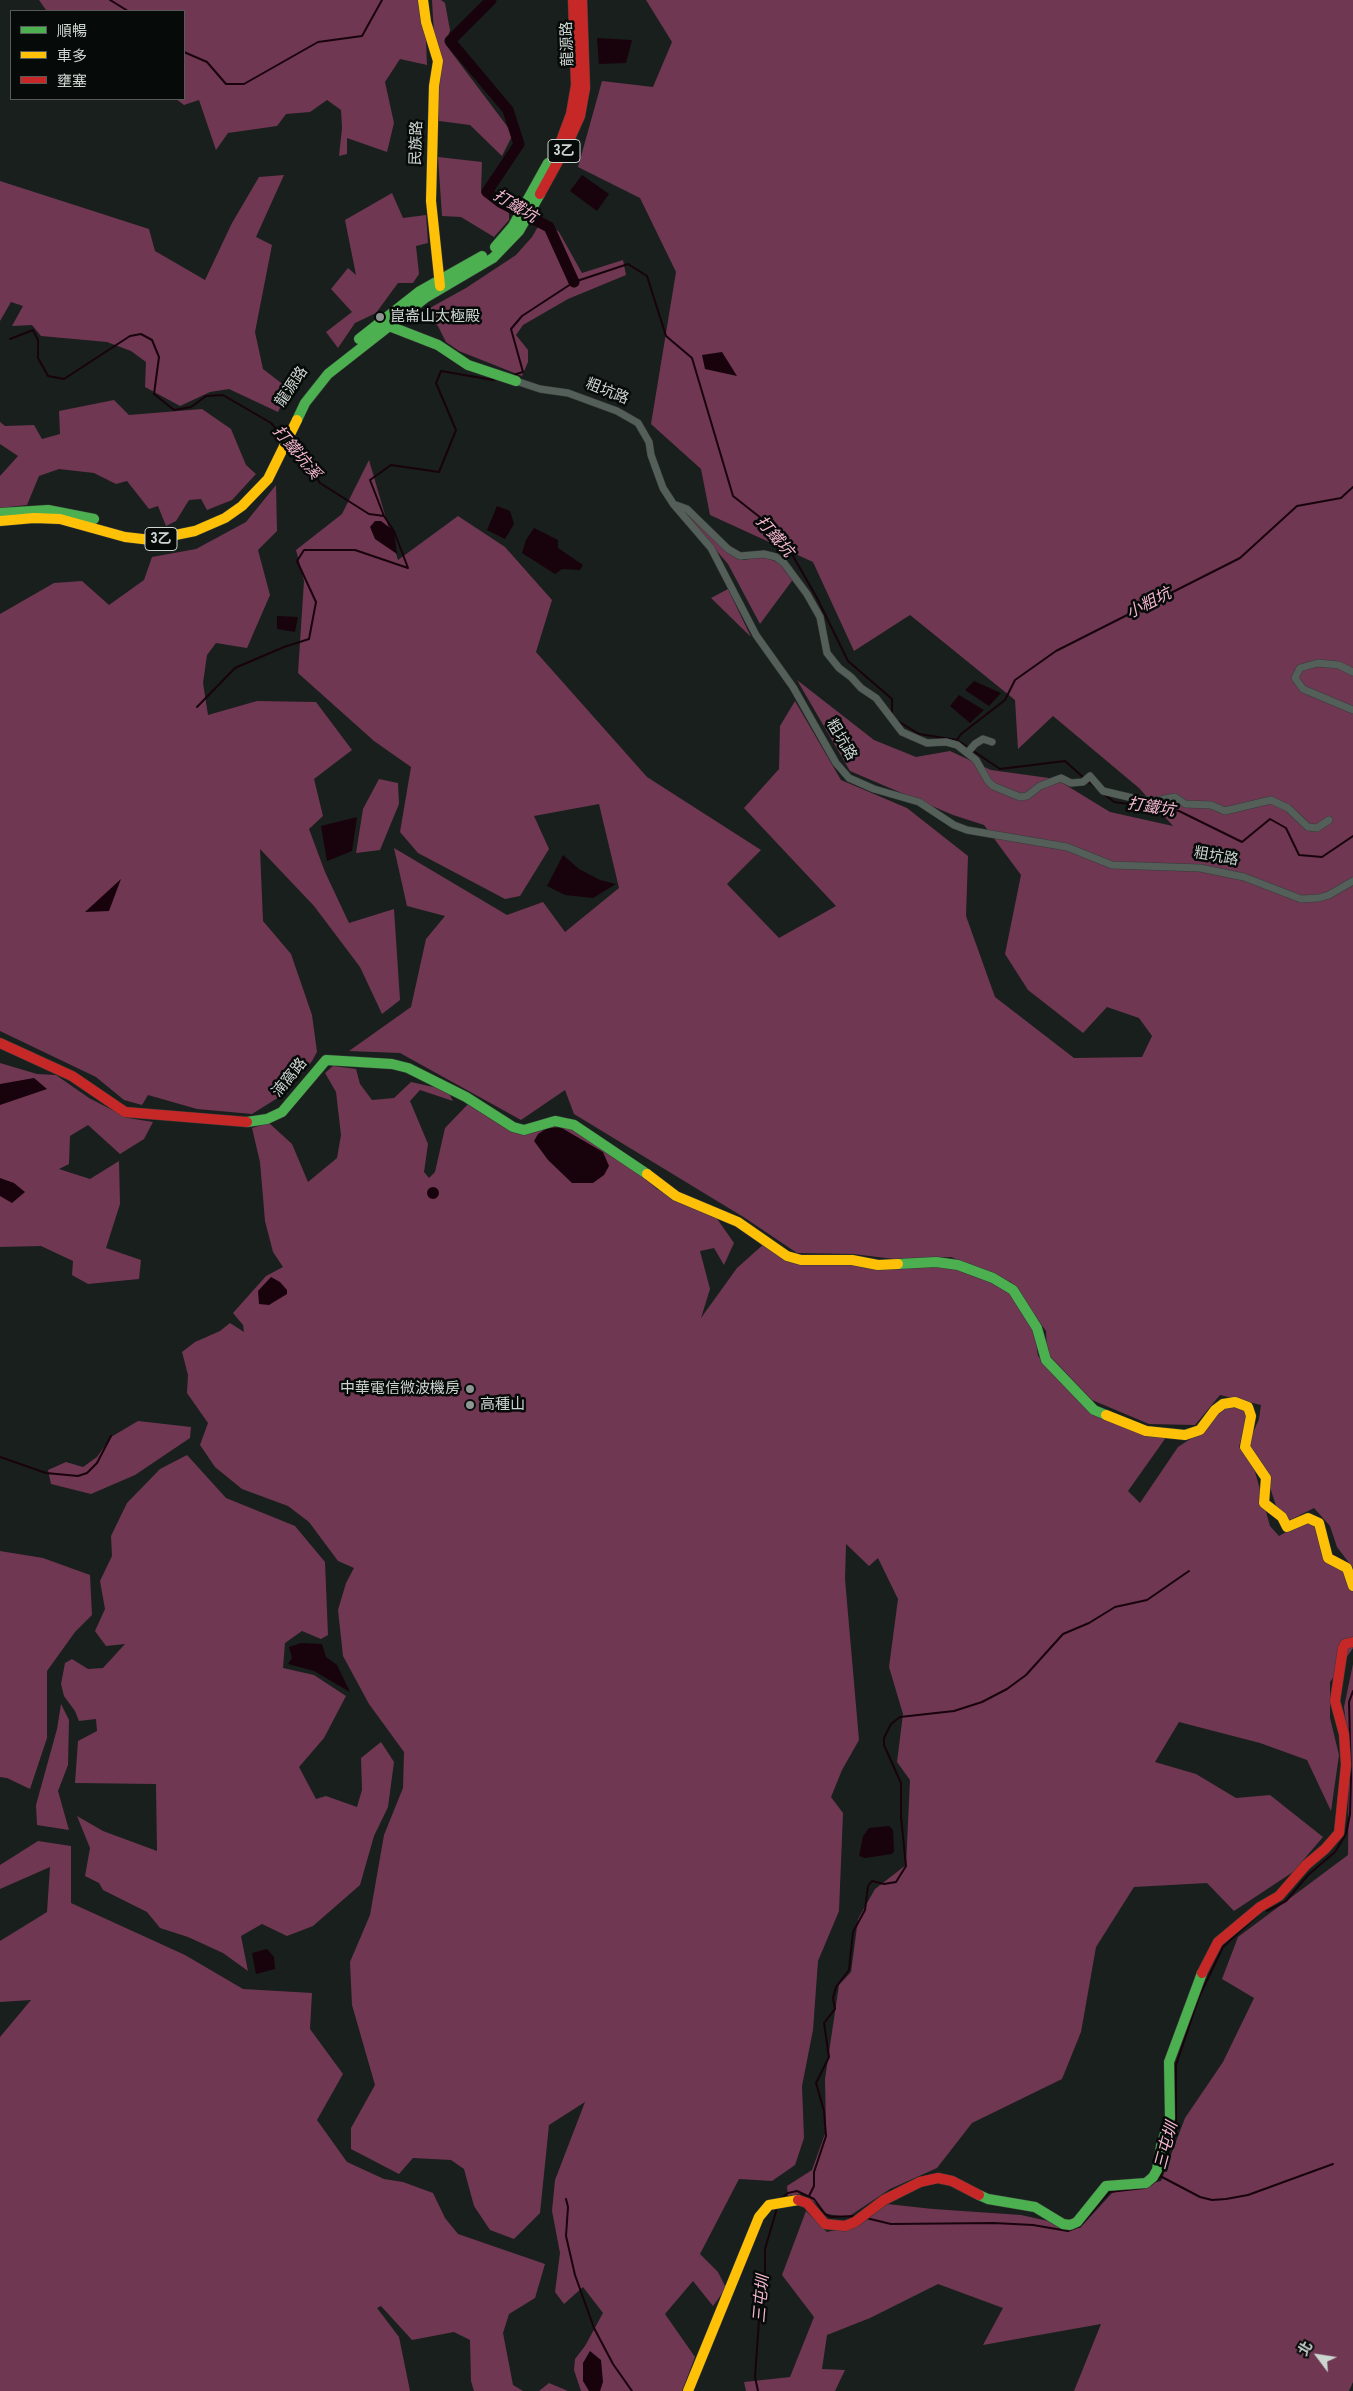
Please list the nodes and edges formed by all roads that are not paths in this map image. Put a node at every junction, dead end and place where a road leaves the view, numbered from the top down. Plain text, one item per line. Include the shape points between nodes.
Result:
1 (423, 0) edge
2 (573, 0) edge
3 (582, 0) edge
4 (581, 86) junction
5 (440, 284) junction
6 (385, 324) junction
7 (516, 382) joint
8 (284, 437) junction
9 (674, 504) junction
10 (0, 513) edge
11 (0, 522) edge
12 (1353, 672) edge
13 (1353, 710) edge
14 (992, 742) dead end
15 (968, 752) junction
16 (1329, 820) dead end
17 (1353, 881) edge
18 (0, 1043) edge
19 (1353, 1586) edge
20 (1353, 1642) edge
21 (688, 2391) edge

1 - 5 street, 民族路 via 438,61 434,86 431,201
2 - 4 street, 龍源路 / 3乙
3 - 4 street, 龍源路 / 3乙
4 - 5 street, 3乙 via 567,128 525,213 499,244
5 - 6 street, 3乙 via 420,291
6 - 7 street via 438,345 468,365
6 - 8 street, 3乙 via 328,374
7 - 9 street, 粗坑路 via 568,393 617,410 638,424 649,442 659,480
8 - 10 street, 3乙 via 262,475 238,501 208,518 178,528 138,532 75,514 48,510
8 - 11 street, 3乙 via 268,480 242,506 211,525 179,536 138,539 48,518
9 - 15 street via 688,509 728,549 740,556 764,554 784,563 820,617 827,653 861,688 876,698 902,732 927,743 957,745
9 - 17 street, 粗坑路 via 711,548 756,635 793,687 836,763 849,778 919,802 967,830 1067,847 1112,865 1200,868 1244,877 1301,899 1329,895
12 - 13 street via 1339,665 1318,663 1300,668 1295,678 1303,689
14 - 15 street via 983,739
15 - 16 street via 988,781 1020,797 1060,778 1071,783 1083,782 1090,776 1103,791 1137,799 1175,797 1185,804 1211,805 1226,811 1271,800 1288,808 1308,827 1316,828
18 - 19 street, 湳窩路 via 72,1076 125,1112 244,1122 267,1119 282,1112 326,1060 392,1064 408,1068 466,1097 512,1127 524,1130 555,1121 574,1125 625,1157 676,1196 728,1216 780,1251 801,1260 852,1260 885,1265 936,1262 968,1269 1002,1282 1013,1290 1037,1328 1046,1360 1094,1410 1146,1431 1185,1435 1200,1430 1215,1410 1224,1404 1236,1402 1248,1407 1251,1416 1245,1447 1266,1478 1264,1503 1282,1517 1287,1527 1308,1518 1319,1523 1325,1553 1346,1568
20 - 21 street via 1343,1648 1336,1701 1344,1734 1346,1765 1339,1833 1279,1896 1230,1930 1218,1942 1208,1960 1170,2058 1170,2118 1153,2177 1146,2183 1106,2186 1077,2222 1070,2225 1035,2206 988,2199 952,2181 938,2178 902,2191 845,2226 825,2224 800,2200 769,2205 750,2237

